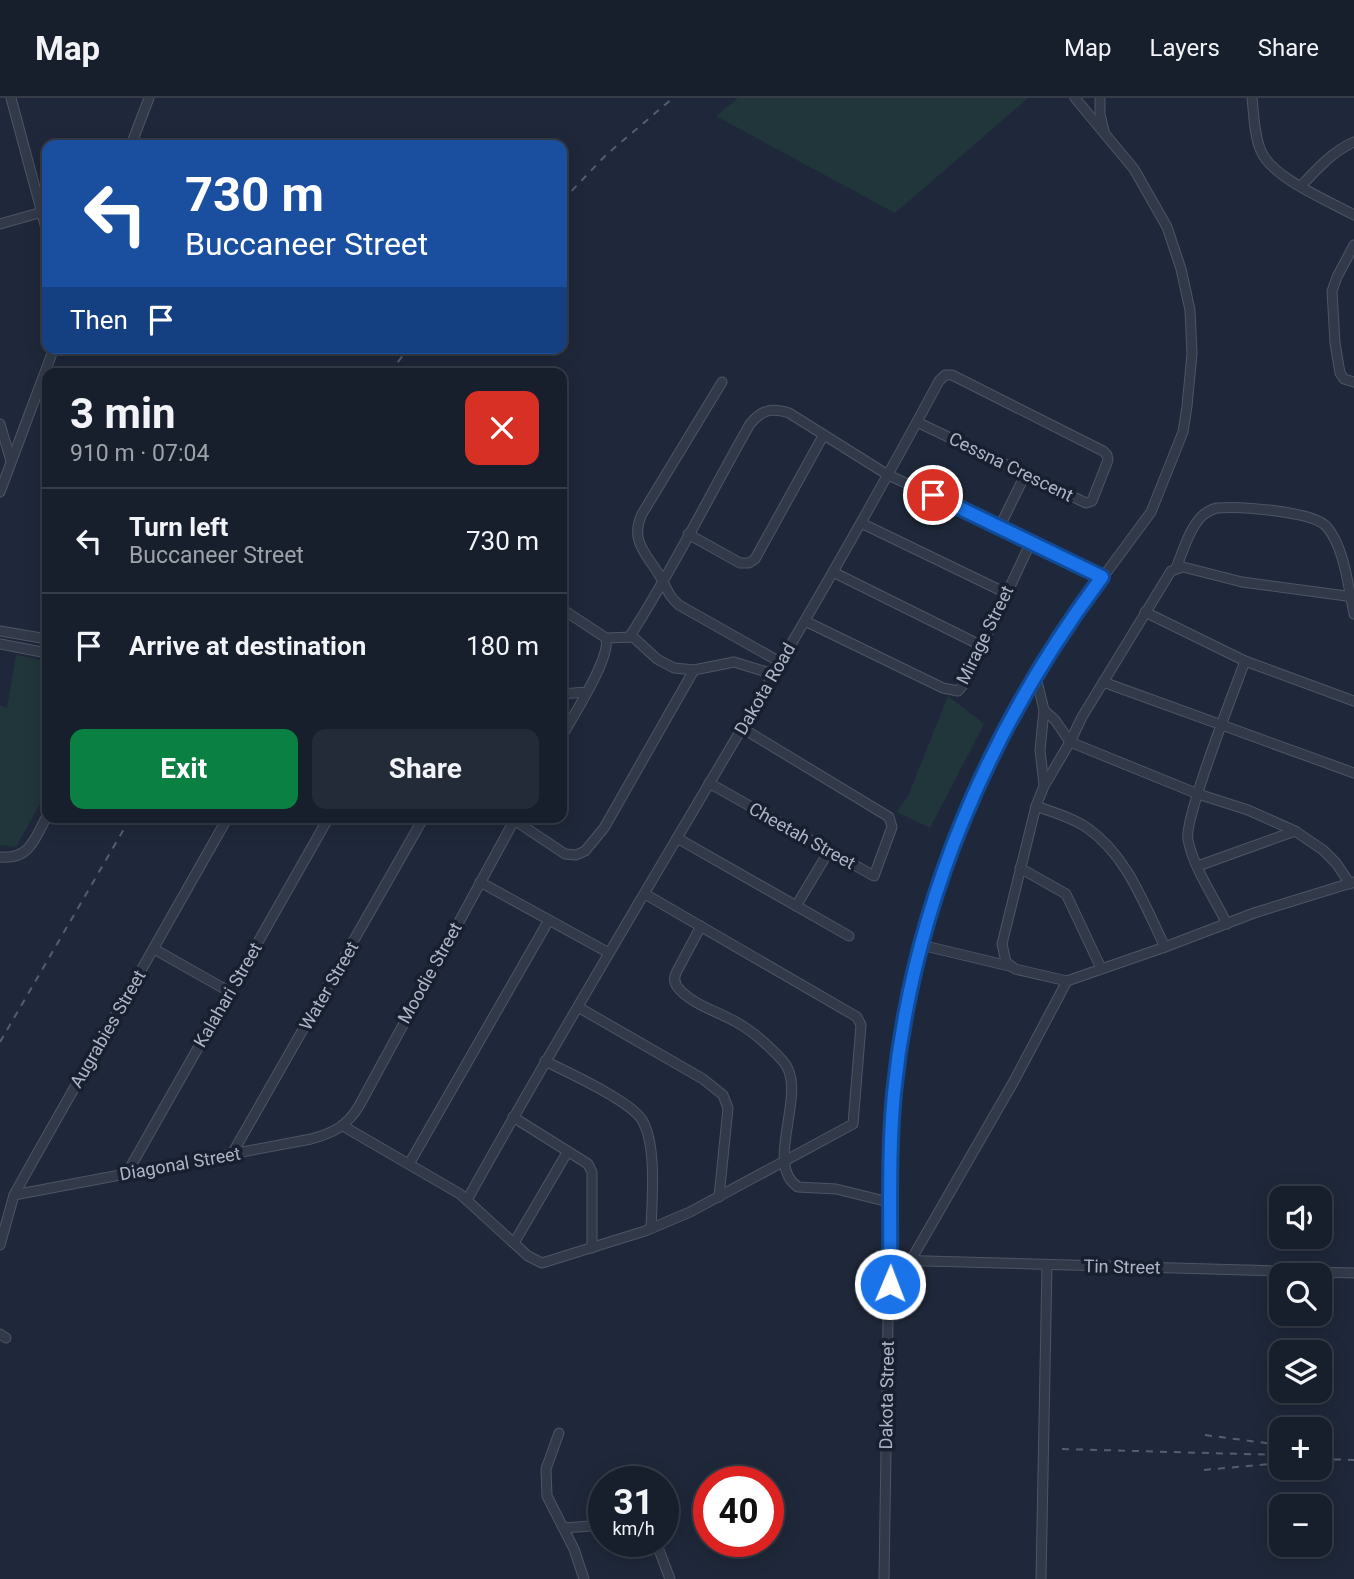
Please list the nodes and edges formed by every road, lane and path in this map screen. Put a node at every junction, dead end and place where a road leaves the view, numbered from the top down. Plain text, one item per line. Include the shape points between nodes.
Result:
1 (11, 98) edge
2 (149, 98) edge
3 (1075, 98) edge
4 (1100, 98) edge
5 (1252, 98) edge
6 (1105, 133) junction
7 (133, 140) edge
8 (1354, 142) edge
9 (1301, 186) junction
10 (42, 202) edge
11 (42, 213) edge
12 (1354, 215) edge
13 (0, 224) edge
14 (1354, 245) edge
15 (952, 374) joint
16 (42, 380) edge
17 (1351, 381) edge
18 (722, 382) dead end
19 (917, 422) junction
20 (0, 424) edge
21 (823, 436) junction
22 (11, 461) junction
23 (1026, 473) junction
24 (888, 475) junction
25 (0, 492) edge
26 (861, 523) junction
27 (1000, 526) junction
28 (688, 534) junction
29 (1031, 541) junction
30 (1176, 568) junction
31 (833, 572) junction
32 (1102, 577) junction
33 (664, 582) junction
34 (1006, 593) junction
35 (1352, 597) edge
36 (567, 612) edge
37 (1145, 612) junction
38 (1354, 614) edge
39 (805, 621) junction
40 (0, 632) edge
41 (630, 636) junction
42 (42, 638) edge
43 (606, 638) junction
44 (0, 645) edge
45 (982, 646) junction
46 (42, 652) edge
47 (1245, 661) junction
48 (780, 662) junction
49 (694, 670) junction
50 (1035, 673) junction
51 (773, 674) junction
52 (1103, 682) junction
53 (586, 692) junction
54 (567, 694) edge
55 (1354, 701) edge
56 (1044, 710) junction
57 (1222, 726) junction
58 (567, 727) edge
59 (742, 728) junction
60 (1070, 742) junction
61 (1354, 774) edge
62 (709, 783) junction
63 (1044, 786) junction
64 (1198, 794) junction
65 (1036, 806) junction
66 (43, 823) edge
67 (225, 823) edge
68 (326, 823) edge
69 (421, 823) edge
70 (512, 823) edge
71 (522, 823) edge
72 (1295, 831) junction
73 (677, 838) junction
74 (829, 851) junction
75 (0, 857) edge
76 (1198, 866) junction
77 (1020, 868) junction
78 (480, 882) junction
79 (1352, 883) edge
80 (645, 894) junction
81 (796, 906) junction
82 (549, 920) junction
83 (1227, 923) junction
84 (701, 926) junction
85 (849, 936) dead end
86 (920, 945) junction
87 (1165, 947) junction
88 (154, 949) junction
89 (609, 953) junction
90 (1009, 966) junction
91 (1101, 968) junction
92 (1067, 981) junction
93 (230, 992) junction
94 (578, 1007) junction
95 (545, 1060) junction
96 (513, 1117) junction
97 (343, 1126) junction
98 (568, 1151) junction
99 (232, 1154) junction
100 (785, 1162) junction
101 (410, 1164) junction
102 (127, 1173) junction
103 (719, 1197) junction
104 (0, 1199) edge
105 (13, 1199) junction
106 (467, 1200) junction
107 (889, 1202) junction
108 (651, 1228) junction
109 (514, 1243) junction
110 (0, 1245) edge
111 (592, 1248) junction
112 (890, 1260) junction
113 (911, 1260) junction
114 (1047, 1265) junction
115 (1354, 1273) edge
116 (559, 1433) dead end
117 (588, 1526) edge
118 (565, 1528) junction
119 (662, 1557) edge
120 (584, 1579) edge
121 (670, 1579) edge
122 (884, 1579) edge
123 (1041, 1579) edge

1 - 10 street
2 - 7 street
3 - 6 street, Dakota Street
4 - 6 street
5 - 9 street via 1262,153 1275,169
6 - 32 street, Dakota Street via 1135,169 1167,227 1186,289 1192,354 1183,432 1163,486 1135,536
8 - 9 street via 1319,166
9 - 12 street
11 - 13 street
14 - 17 street via 1332,291 1338,363 1342,377
15 - 19 street, Dakota Road via 939,381
15 - 23 street, Cessna Crescent via 1107,455 1106,470 1088,503
16 - 22 street
18 - 33 street via 639,522 642,548
19 - 23 street, Cessna Crescent
19 - 24 street, Dakota Road
20 - 22 street
21 - 24 street
21 - 28 street via 789,413 776,409 758,414
21 - 28 street via 755,559 740,564
22 - 25 street
23 - 27 street
24 - 26 street, Dakota Road
24 - 27 street
26 - 31 street, Dakota Road
26 - 34 street
27 - 29 street
28 - 33 street
29 - 32 street
29 - 34 street, Mirage Street
30 - 35 street
30 - 35 street via 1194,526 1213,509 1310,517 1325,524 1338,547
30 - 37 street
31 - 39 street, Dakota Road
31 - 45 street
32 - 50 street, Dakota Street
33 - 41 street
33 - 48 street via 666,592 679,605
34 - 45 street, Mirage Street
35 - 38 street
36 - 43 street
37 - 47 street
37 - 52 street
39 - 45 street, Mirage Street via 952,691 961,688
39 - 48 street, Dakota Road
40 - 42 street
41 - 43 street
41 - 49 street via 657,659 674,668
43 - 53 street via 606,652
44 - 46 street
47 - 55 street
47 - 57 street
48 - 51 street, Dakota Road
49 - 51 street via 733,662
49 - 71 street via 588,849 565,854
50 - 56 street
50 - 86 street, Dakota Street via 962,821
51 - 59 street, Dakota Road
52 - 57 street
52 - 60 street
53 - 54 street
53 - 58 street
56 - 60 street
56 - 63 street via 1040,750
57 - 61 street
57 - 64 street
59 - 62 street, Dakota Road
59 - 74 street, Cheetah Street via 889,817 892,827 874,876
60 - 63 street
60 - 64 street
62 - 73 street, Dakota Road
62 - 74 street, Cheetah Street
63 - 65 street
64 - 72 street
64 - 76 street via 1187,837
65 - 77 street
65 - 87 street via 1084,826 1114,852
66 - 75 street via 23,853
67 - 88 street, Augrabies Street
68 - 93 street, Kalahari Street
69 - 99 street, Water Street
70 - 78 street, Moodie Street
72 - 76 street
72 - 79 street via 1329,856
73 - 80 street, Dakota Road
73 - 81 street
74 - 81 street
76 - 83 street
77 - 90 street via 1002,944
77 - 91 street via 1066,894
78 - 82 street
78 - 97 street, Moodie Street via 356,1111
79 - 83 street
80 - 84 street
80 - 89 street, Dakota Road
81 - 85 street
82 - 89 street
82 - 101 street
83 - 87 street
84 - 100 street via 675,982 689,997 745,1027 787,1065 792,1079
84 - 100 street via 860,1020 853,1124
86 - 90 street
86 - 107 street, Dakota Street via 897,1069
87 - 91 street
88 - 93 street
88 - 105 street, Augrabies Street
89 - 94 street, Dakota Road
90 - 92 street
91 - 92 street
92 - 113 street
93 - 102 street, Kalahari Street
94 - 95 street, Dakota Road
94 - 103 street via 723,1095 728,1108
95 - 96 street, Dakota Road
95 - 108 street via 619,1101 643,1121 653,1176
96 - 98 street
96 - 106 street, Dakota Road
97 - 99 street, Diagonal Street via 327,1135
97 - 101 street
98 - 109 street
98 - 111 street via 592,1172
99 - 102 street, Diagonal Street
100 - 103 street
100 - 107 street via 789,1178 798,1187 842,1189
101 - 106 street
102 - 105 street, Diagonal Street
103 - 108 street
104 - 105 street
105 - 110 street, Augrabies Street
106 - 109 street
107 - 112 street, Dakota Street
108 - 111 street
109 - 111 street via 542,1262
112 - 113 street, Tin Street
112 - 122 street, Dakota Street
113 - 114 street, Tin Street
114 - 115 street, Tin Street
114 - 123 street
116 - 118 street via 545,1486
117 - 118 street
118 - 120 street
119 - 121 street

